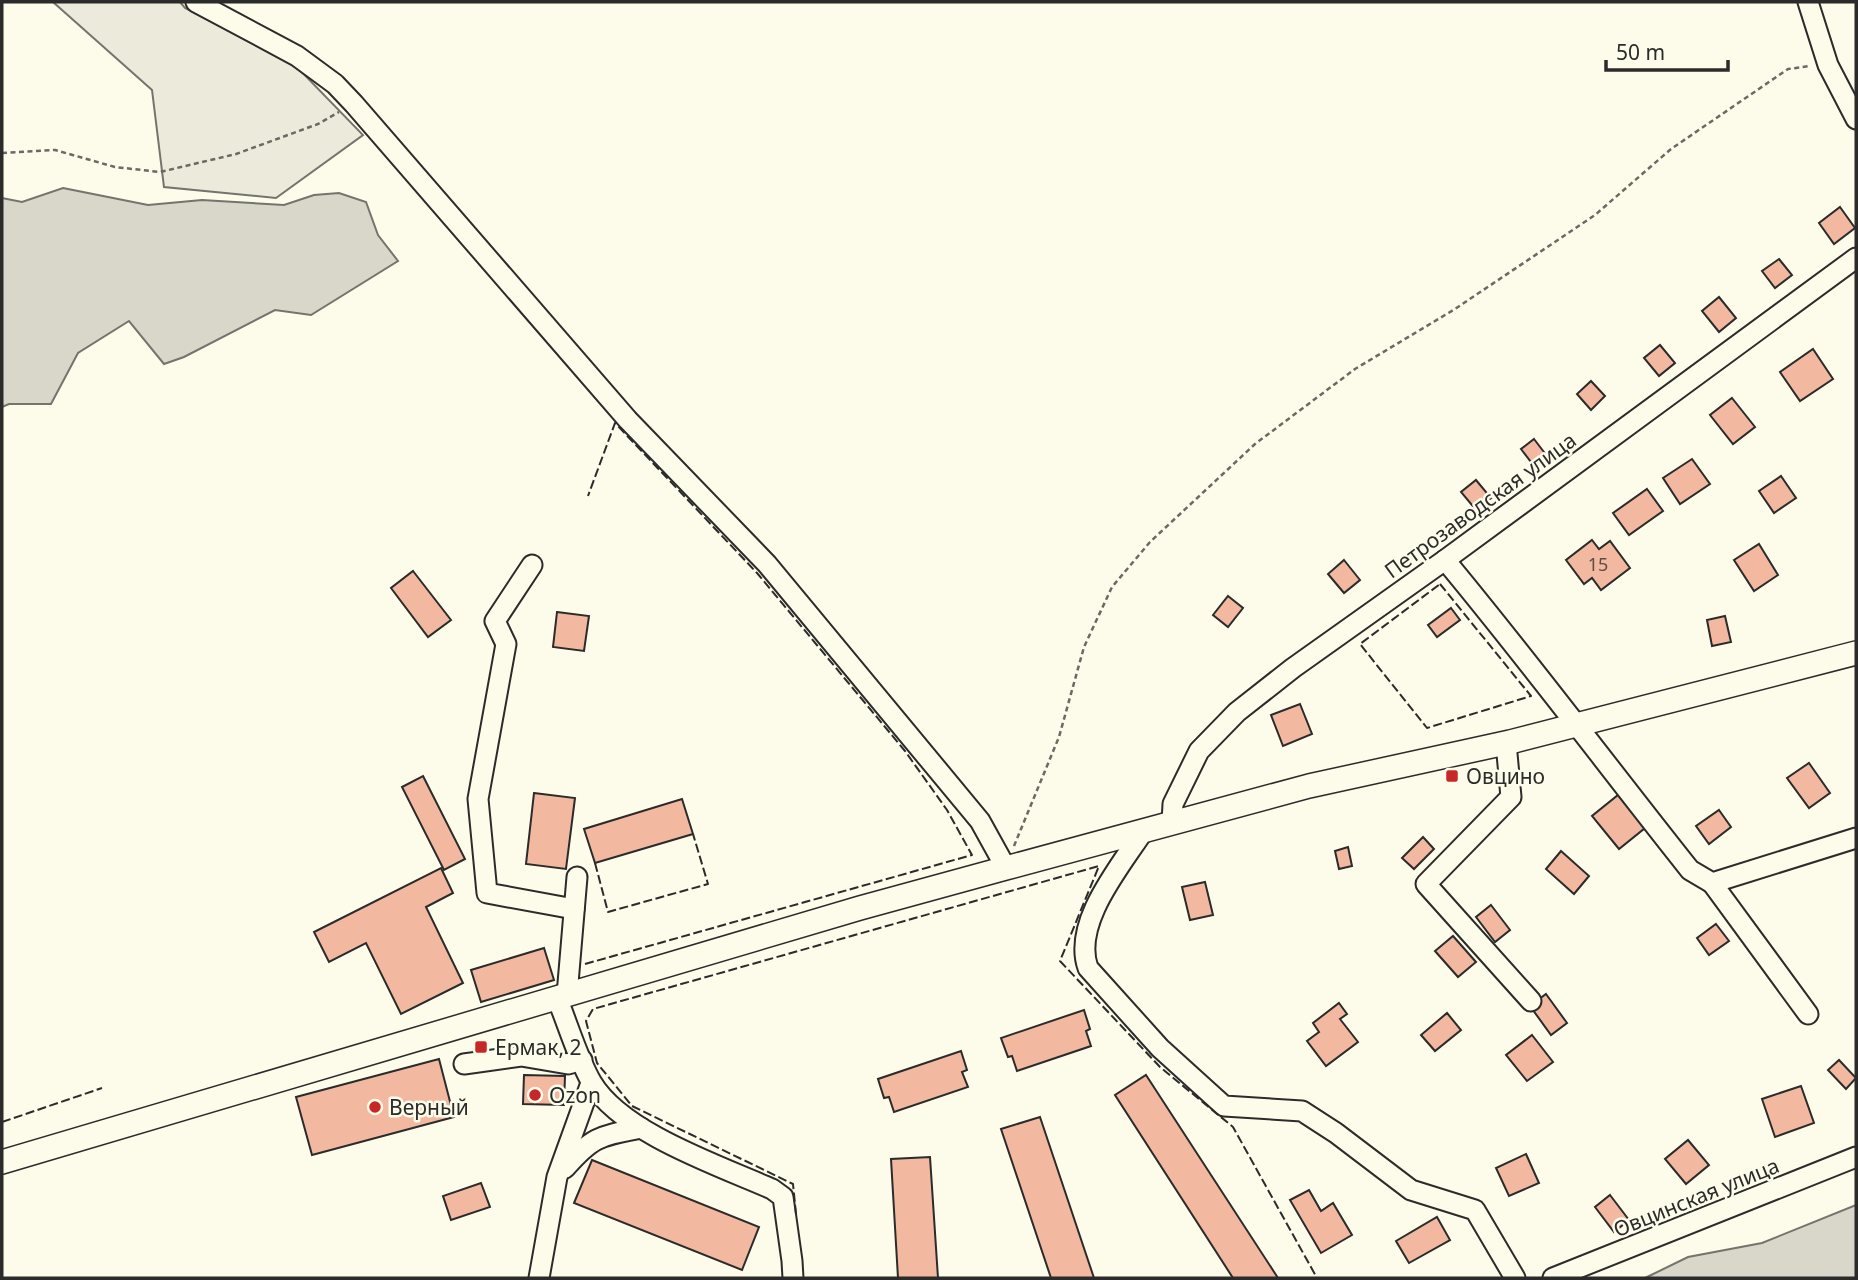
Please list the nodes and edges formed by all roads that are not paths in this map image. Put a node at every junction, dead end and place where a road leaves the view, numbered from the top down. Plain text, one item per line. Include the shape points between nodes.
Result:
1 (196, 2) edge
2 (1808, 2) edge
3 (1856, 118) edge
4 (1856, 258) edge
5 (1445, 559) junction
6 (532, 565) dead end
7 (1856, 653) edge
8 (1574, 725) junction
9 (1506, 743) junction
10 (1172, 822) junction
11 (1144, 830) junction
12 (1856, 838) edge
13 (1006, 868) junction
14 (577, 877) dead end
15 (1712, 883) junction
16 (575, 909) junction
17 (562, 996) junction
18 (1531, 1001) dead end
19 (1808, 1014) dead end
20 (582, 1060) junction
21 (464, 1064) dead end
22 (591, 1083) junction
23 (640, 1128) junction
24 (1856, 1157) edge
25 (2, 1162) edge
26 (557, 1177) junction
27 (539, 1278) edge
28 (793, 1278) edge
29 (1515, 1278) edge
30 (1553, 1278) edge

1 - 13 street via 297,56 354,104 628,420 767,564 981,821
2 - 3 street via 1828,65
4 - 5 street, Петрозаводская улица
5 - 8 street via 1532,665
5 - 10 street, Петрозаводская улица via 1237,712 1199,751 1173,804
6 - 16 street via 495,621 506,644 478,799 487,893
7 - 8 main road
8 - 9 main road
8 - 15 street via 1690,870
9 - 10 main road
9 - 18 street via 1511,797 1426,884
10 - 11 main road
11 - 13 main road
11 - 29 street via 1100,899 1086,933 1083,954 1088,968 1160,1048 1224,1106 1302,1111 1411,1190 1475,1210
12 - 15 street
13 - 17 main road
14 - 16 street
15 - 19 street
16 - 17 street
17 - 20 street
17 - 25 main road
20 - 21 street via 568,1064 521,1056
20 - 22 street
22 - 23 street via 609,1105
22 - 26 street
23 - 26 street via 604,1135 584,1146
23 - 28 street via 783,1197
24 - 30 street, Овцинская улица
26 - 27 street

